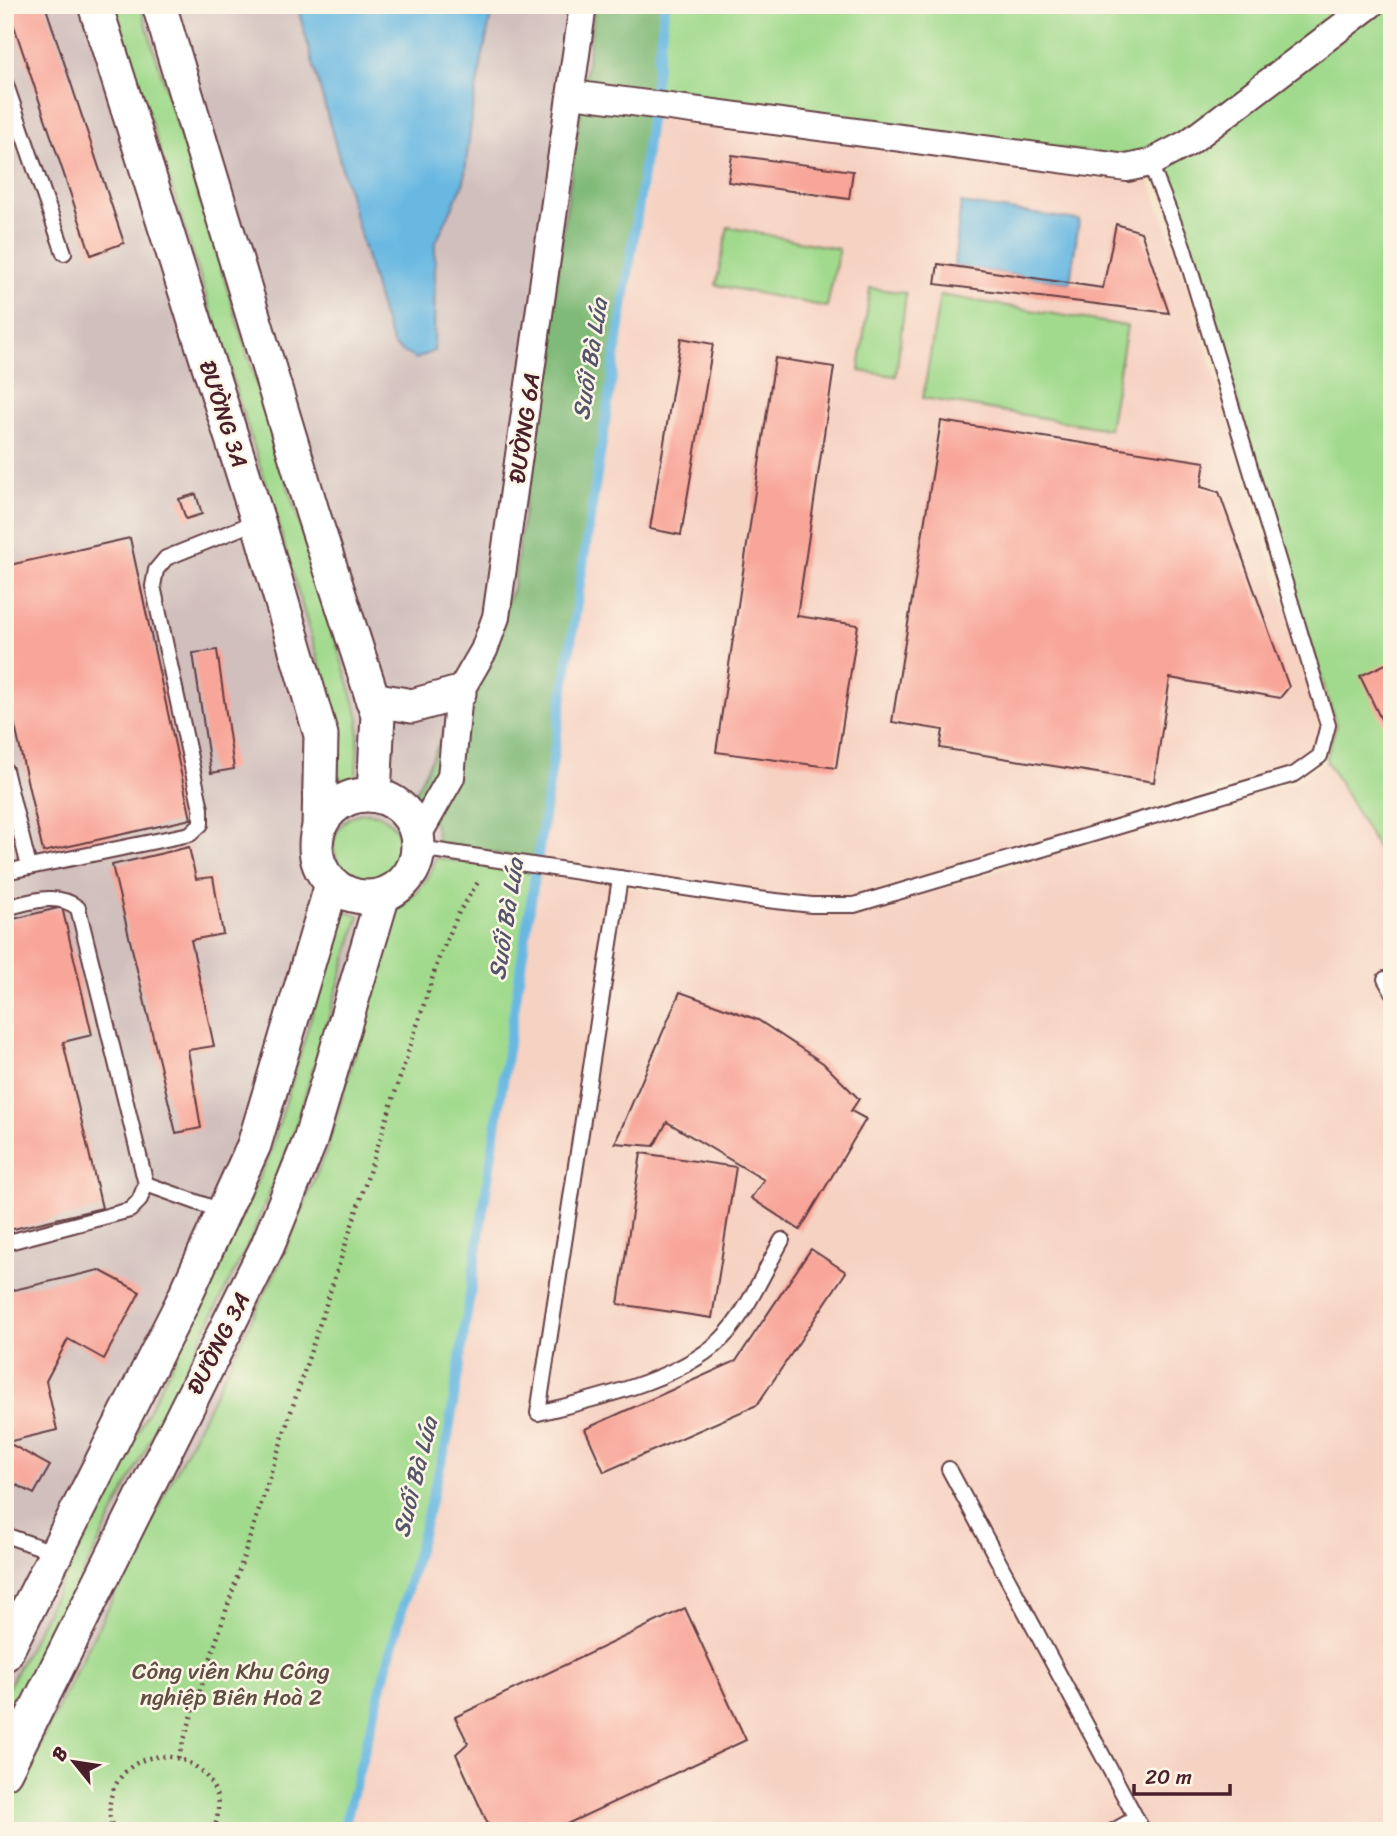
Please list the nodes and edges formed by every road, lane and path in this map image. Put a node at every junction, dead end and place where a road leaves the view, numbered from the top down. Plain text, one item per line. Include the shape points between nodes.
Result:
1 (95, 5) edge
2 (159, 5) edge
3 (583, 5) edge
4 (1370, 5) edge
5 (5, 82) edge
6 (572, 94) junction
7 (1150, 163) junction
8 (64, 253) dead end
9 (258, 521) junction
10 (459, 693) junction
11 (372, 699) junction
12 (5, 770) edge
13 (374, 795) junction
14 (319, 828) junction
15 (418, 841) junction
16 (492, 860) junction
17 (29, 867) junction
18 (5, 872) edge
19 (620, 878) junction
20 (332, 884) junction
21 (383, 895) junction
22 (5, 908) edge
23 (146, 1184) junction
24 (223, 1212) junction
25 (782, 1240) dead end
26 (5, 1243) edge
27 (948, 1469) dead end
28 (5, 1535) edge
29 (56, 1553) junction
30 (5, 1654) edge
31 (178, 1758) junction
32 (5, 1772) edge
33 (1139, 1824) edge
34 (114, 1831) edge
35 (213, 1831) edge
36 (1113, 1831) edge

1 - 9 street, ĐƯỜNG 3A
2 - 11 street
3 - 6 street, ĐƯỜNG 6A
4 - 7 street via 1188,143
5 - 8 lane
6 - 7 street via 1105,167
6 - 10 street, ĐƯỜNG 6A via 496,617 484,650
7 - 19 lane via 1183,246 1328,725 1320,756 1294,774 854,905 758,899
9 - 14 street, ĐƯỜNG 3A via 321,735
9 - 17 lane via 166,558 154,578 201,824 190,834
10 - 11 street via 412,706
10 - 15 street, ĐƯỜNG 6A via 451,777
11 - 13 street via 378,715
12 - 17 lane
13 - 14 street via 341,802
13 - 15 street via 407,813
14 - 20 street via 317,858
15 - 16 lane
15 - 21 street via 409,877
16 - 19 lane
16 - 31 path via 459,912 439,958
17 - 18 lane
19 - 25 lane via 538,1412 615,1394 690,1362 728,1333
20 - 21 street via 356,897
20 - 24 street via 254,1145
21 - 32 street, ĐƯỜNG 3A via 310,1141 267,1247
22 - 23 lane via 48,898 66,899 78,908
23 - 24 lane
23 - 26 lane via 130,1210
24 - 29 street
27 - 33 lane
28 - 29 lane
29 - 30 street
31 - 34 path via 151,1757 120,1777 109,1810
31 - 35 path via 202,1771 213,1786 218,1804
33 - 36 lane

